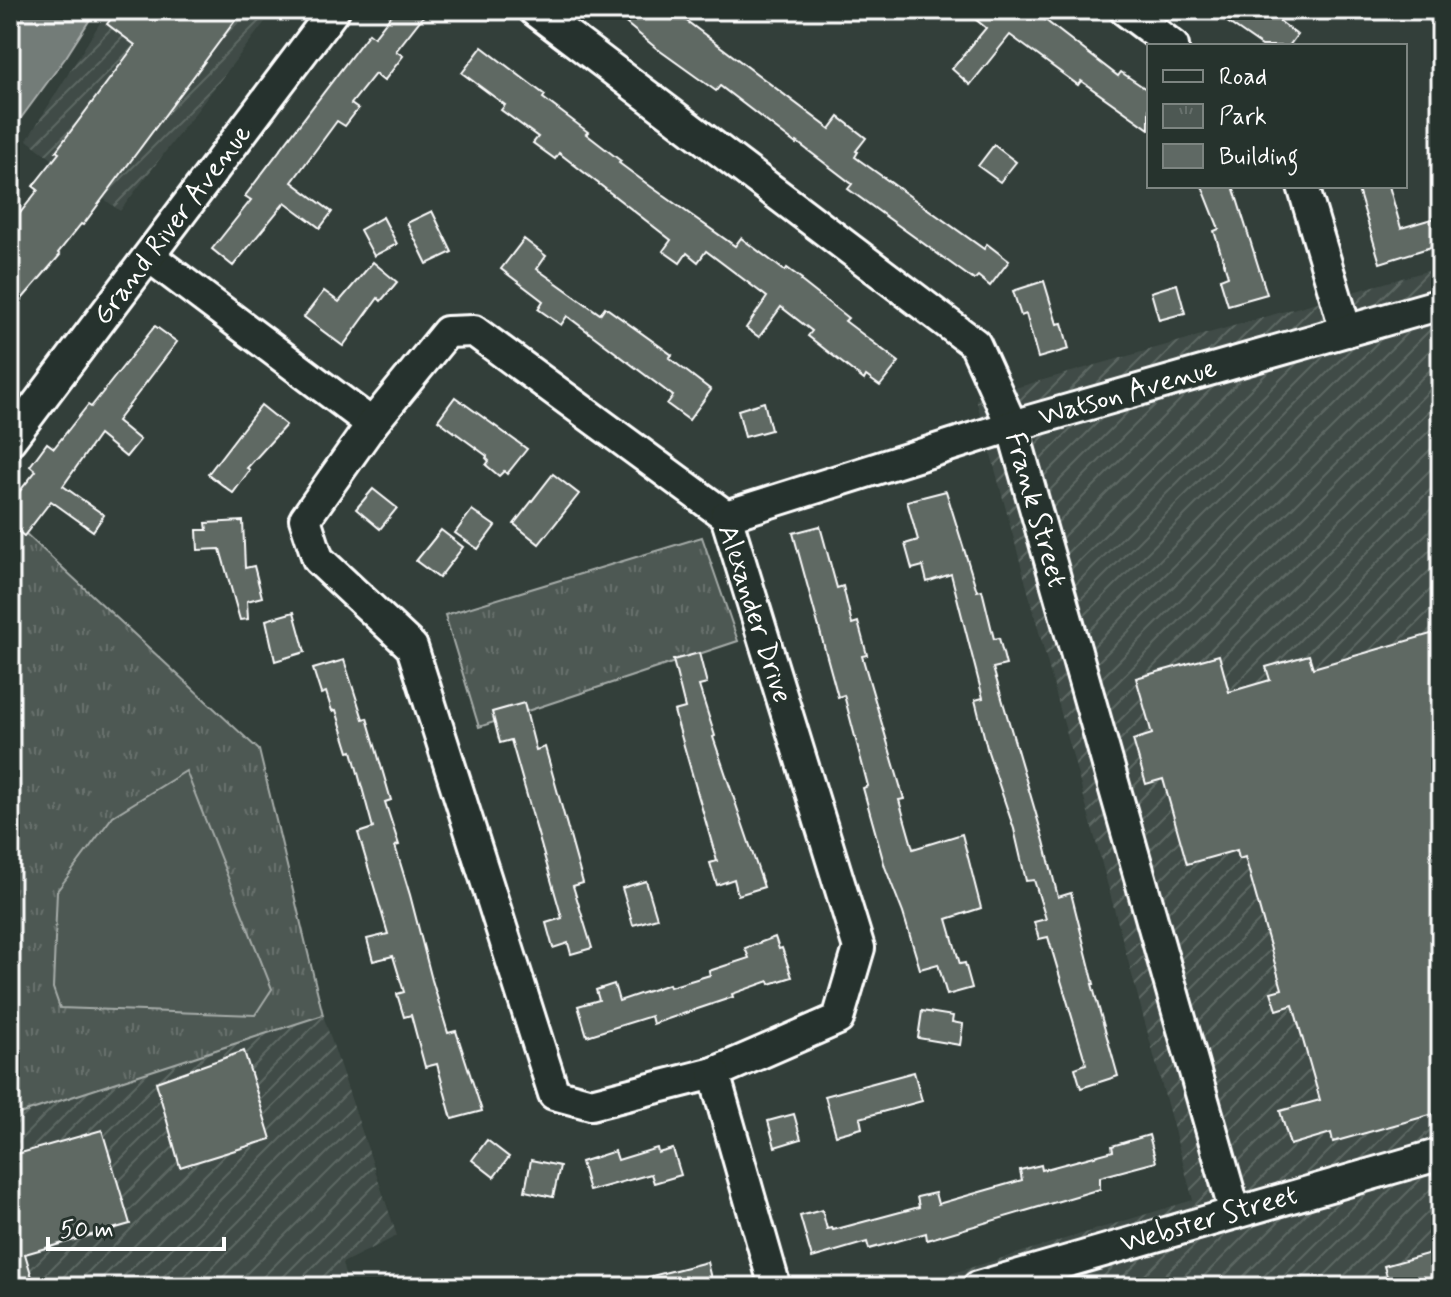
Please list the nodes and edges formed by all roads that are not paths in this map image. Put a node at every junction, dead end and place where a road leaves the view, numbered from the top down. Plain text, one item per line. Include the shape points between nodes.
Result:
1 (334, 10) edge
2 (534, 10) edge
3 (1125, 10) edge
4 (1170, 44) edge
5 (1304, 188) edge
6 (150, 257) junction
7 (1441, 304) edge
8 (1346, 331) junction
9 (372, 424) junction
10 (1012, 426) junction
11 (10, 440) edge
12 (726, 516) junction
13 (714, 1073) junction
14 (1441, 1154) edge
15 (1235, 1213) junction
16 (775, 1287) edge
17 (978, 1287) edge

1 - 6 street, Grand River Avenue
2 - 10 street, Frank Street via 975,344
3 - 4 street
5 - 8 street
6 - 9 street
6 - 11 street, Grand River Avenue
7 - 8 street, Watson Avenue
8 - 10 street, Watson Avenue
9 - 12 street, Alexander Drive via 447,332 474,331
9 - 13 street, Alexander Drive via 305,519 318,559 412,647 554,1094 591,1104
10 - 12 street, Watson Avenue
10 - 15 street, Frank Street
12 - 13 street, Alexander Drive via 859,948 838,1019
13 - 16 street
14 - 15 street, Webster Street
15 - 17 street, Webster Street

